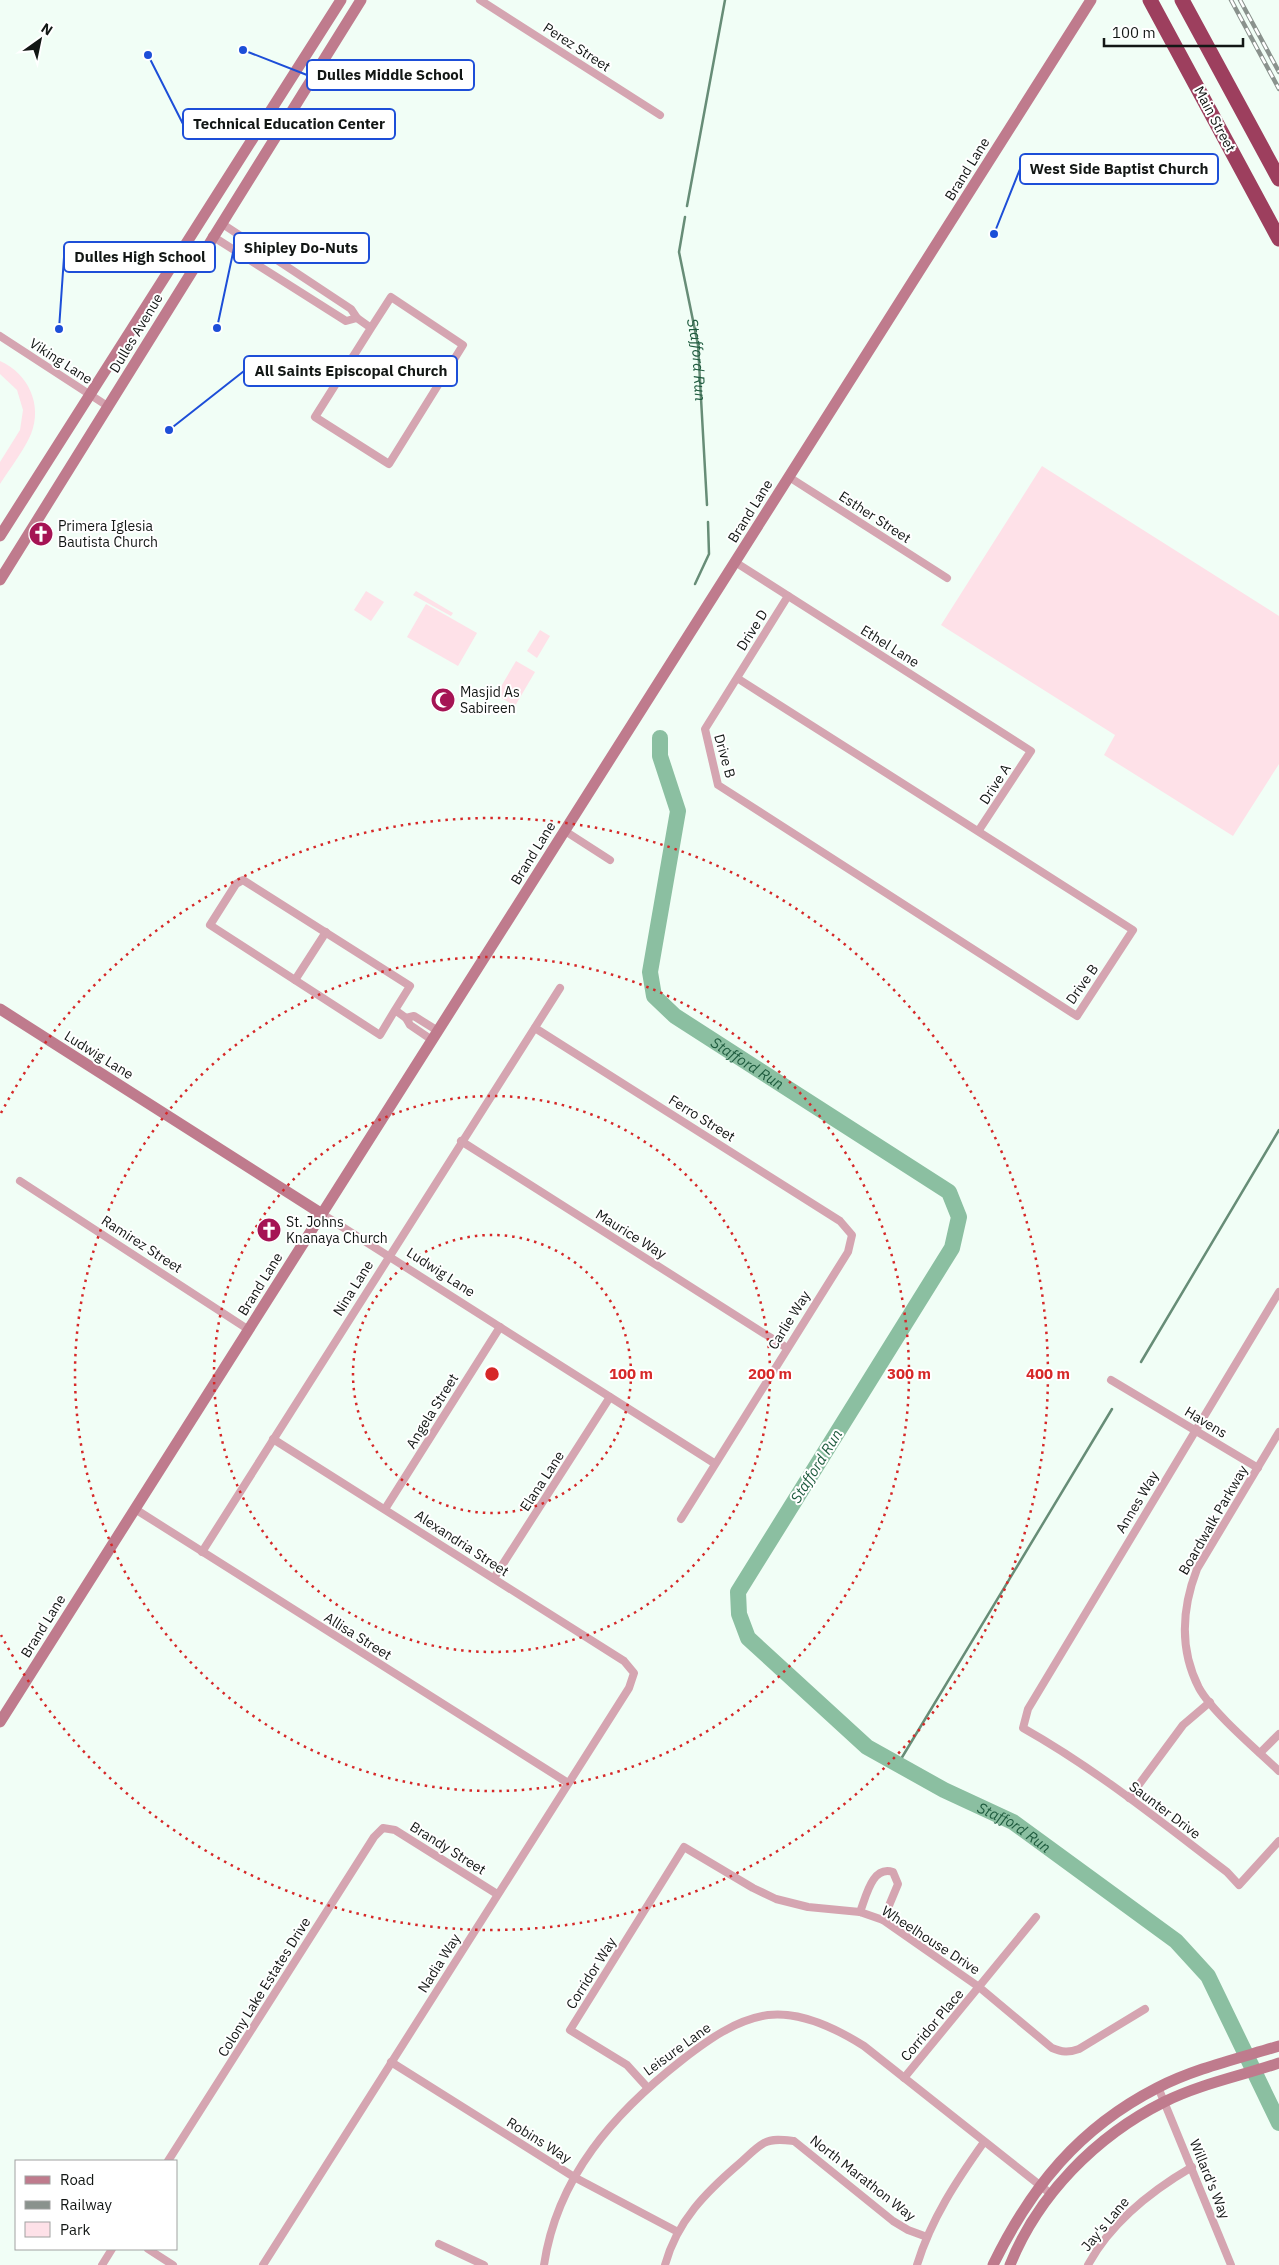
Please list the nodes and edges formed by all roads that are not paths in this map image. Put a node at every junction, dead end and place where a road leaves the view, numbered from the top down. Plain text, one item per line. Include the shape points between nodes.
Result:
1 (340, 0) edge
2 (361, 0) edge
3 (480, 0) edge
4 (1091, 0) edge
5 (1150, 0) edge
6 (1182, 0) edge
7 (660, 115) dead end
8 (1279, 179) edge
9 (221, 223) junction
10 (212, 236) junction
11 (1279, 239) edge
12 (357, 318) junction
13 (371, 328) junction
14 (0, 336) edge
15 (90, 394) junction
16 (109, 407) junction
17 (789, 477) junction
18 (0, 536) edge
19 (736, 562) junction
20 (947, 578) dead end
21 (0, 580) edge
22 (788, 596) junction
23 (737, 678) junction
24 (1031, 751) joint
25 (979, 830) junction
26 (565, 831) junction
27 (610, 860) dead end
28 (326, 932) junction
29 (295, 980) junction
30 (560, 988) dead end
31 (0, 1010) edge
32 (395, 1010) junction
33 (534, 1028) junction
34 (435, 1035) junction
35 (461, 1141) junction
36 (20, 1181) dead end
37 (322, 1214) junction
38 (852, 1235) joint
39 (389, 1256) junction
40 (1279, 1292) edge
41 (500, 1327) junction
42 (249, 1330) junction
43 (786, 1348) junction
44 (1112, 1380) dead end
45 (610, 1397) junction
46 (1196, 1430) junction
47 (1279, 1432) edge
48 (274, 1439) junction
49 (714, 1463) junction
50 (1258, 1468) junction
51 (135, 1509) junction
52 (384, 1509) junction
53 (680, 1519) dead end
54 (202, 1552) junction
55 (494, 1578) junction
56 (634, 1674) joint
57 (1210, 1702) junction
58 (0, 1722) edge
59 (1023, 1728) joint
60 (1279, 1734) edge
61 (1260, 1753) junction
62 (1279, 1771) edge
63 (568, 1783) junction
64 (1129, 1798) junction
65 (383, 1828) joint
66 (1279, 1842) edge
67 (684, 1847) joint
68 (497, 1894) junction
69 (860, 1912) junction
70 (1036, 1917) dead end
71 (882, 1920) junction
72 (979, 1987) junction
73 (1145, 2010) dead end
74 (1274, 2047) edge
75 (391, 2062) junction
76 (1277, 2063) edge
77 (904, 2078) junction
78 (647, 2086) junction
79 (1158, 2087) junction
80 (1164, 2102) junction
81 (984, 2142) junction
82 (169, 2160) edge
83 (1192, 2167) junction
84 (574, 2177) junction
85 (1040, 2184) junction
86 (1051, 2194) junction
87 (678, 2232) junction
88 (927, 2237) junction
89 (439, 2244) dead end
90 (111, 2250) edge
91 (150, 2250) edge
92 (102, 2265) edge
93 (173, 2265) edge
94 (263, 2265) edge
95 (484, 2265) edge
96 (544, 2265) edge
97 (665, 2265) edge
98 (917, 2265) edge
99 (993, 2265) edge
100 (1010, 2265) edge
101 (1088, 2265) edge
102 (1231, 2265) edge

1 - 15 street, Dulles Avenue
2 - 9 street, Dulles Avenue
3 - 7 street, Perez Street
4 - 17 street, Brand Lane
5 - 11 highway, Main Street
6 - 8 highway, Main Street
9 - 10 street, Dulles Avenue
9 - 12 street via 352,309
10 - 12 street via 346,321
10 - 16 street, Dulles Avenue
12 - 13 street
13 - 13 street via 391,297 463,345 389,464 315,417
14 - 15 street, Viking Lane
15 - 16 street, Viking Lane
15 - 18 street, Dulles Avenue
16 - 21 street, Dulles Avenue
17 - 19 street, Brand Lane
17 - 20 street, Esther Street
19 - 22 street, Ethel Lane
19 - 26 street, Brand Lane
22 - 23 street, Drive D
22 - 24 street, Ethel Lane
23 - 25 street, Drive B
23 - 25 street, Drive B via 704,729 718,785 1077,1016 1133,930
24 - 25 street, Drive A
26 - 27 street
26 - 34 street, Brand Lane
28 - 29 street
28 - 29 street via 243,880 236,884 210,925
28 - 32 street via 410,986
29 - 32 street via 380,1034
30 - 33 street, Nina Lane
31 - 37 street, Ludwig Lane
32 - 34 street via 410,1025
33 - 35 street, Nina Lane
33 - 38 street, Ferro Street via 840,1221
34 - 37 street, Brand Lane
35 - 39 street, Nina Lane
35 - 43 street, Maurice Way
36 - 42 street, Ramirez Street
37 - 39 street, Ludwig Lane
37 - 42 street, Brand Lane
38 - 43 street, Carlie Way via 848,1252
39 - 41 street, Ludwig Lane
39 - 48 street, Nina Lane
40 - 46 street, Annes Way
41 - 45 street, Ludwig Lane
41 - 52 street, Angela Street
42 - 51 street, Brand Lane
43 - 49 street, Carlie Way
44 - 46 street, Havens
45 - 49 street, Ludwig Lane
45 - 55 street, Elana Lane
46 - 50 street, Havens
46 - 59 street, Annes Way via 1028,1710
47 - 50 street, Boardwalk Parkway
48 - 52 street, Alexandria Street
48 - 54 street, Nina Lane
49 - 53 street, Carlie Way
50 - 57 street, Boardwalk Parkway via 1197,1569 1188,1592 1184,1639 1199,1688
51 - 54 street, Allisa Street
51 - 58 street, Brand Lane
52 - 55 street, Alexandria Street
54 - 63 street, Allisa Street
55 - 56 street, Alexandria Street via 624,1661
56 - 63 street, Nadia Way via 630,1688
57 - 61 street, Boardwalk Parkway
57 - 64 street via 1183,1725
59 - 64 street, Saunter Drive
60 - 61 street
61 - 62 street, Boardwalk Parkway
63 - 68 street, Nadia Way
64 - 66 street, Saunter Drive via 1240,1884
65 - 68 street, Brandy Street via 395,1830
65 - 82 street, Colony Lake Estates Drive via 374,1837
67 - 69 street, Wheelhouse Drive via 776,1898 808,1907
67 - 78 street, Corridor Way via 570,2030 627,2065
68 - 75 street, Nadia Way
69 - 71 street, Wheelhouse Drive
69 - 71 street via 879,1872 894,1872 898,1884
70 - 72 street, Corridor Place
71 - 72 street, Wheelhouse Drive
72 - 73 street, Wheelhouse Drive via 1061,2052 1078,2049
72 - 77 street, Corridor Place
74 - 79 street
75 - 84 street, Robins Way
75 - 94 street, Nadia Way
76 - 80 street
77 - 78 street, Leisure Lane via 843,2033 813,2021 770,2015 727,2029
77 - 81 street, Leisure Lane
78 - 84 street, Leisure Lane via 611,2124
79 - 80 street, Willard's Way
79 - 85 street via 1108,2117
80 - 83 street, Willard's Way
80 - 86 street via 1105,2140
81 - 85 street, Leisure Lane
81 - 88 street via 952,2188
83 - 101 street, Jay's Lane via 1148,2195 1119,2222
83 - 102 street, Willard's Way
84 - 87 street, Robins Way
84 - 96 street, Leisure Lane via 552,2229
85 - 86 street, Leisure Lane
85 - 99 street
86 - 100 street
87 - 88 street, North Marathon Way via 709,2190 764,2143 780,2140 794,2141 894,2221
87 - 97 street, North Marathon Way
88 - 98 street
89 - 95 street
90 - 92 street
91 - 93 street

